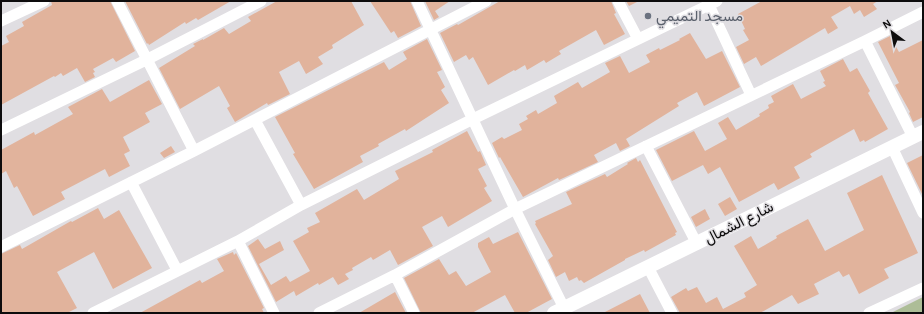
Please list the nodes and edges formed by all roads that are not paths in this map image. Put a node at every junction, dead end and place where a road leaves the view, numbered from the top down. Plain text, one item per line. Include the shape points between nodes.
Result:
1 (117, 1) edge
2 (261, 1) edge
3 (417, 1) edge
4 (486, 1) edge
5 (618, 1) edge
6 (38, 2) edge
7 (713, 3) edge
8 (923, 12) edge
9 (1, 21) edge
10 (432, 29) junction
11 (638, 39) junction
12 (865, 41) junction
13 (146, 60) junction
14 (751, 95) junction
15 (473, 119) junction
16 (255, 120) junction
17 (1, 130) edge
18 (918, 135) edge
19 (646, 146) junction
20 (892, 147) junction
21 (194, 151) junction
22 (131, 182) junction
23 (300, 205) junction
24 (516, 209) junction
25 (923, 213) edge
26 (238, 241) junction
27 (697, 244) junction
28 (1, 247) edge
29 (648, 267) junction
30 (177, 270) junction
31 (395, 276) junction
32 (923, 288) edge
33 (559, 310) edge
34 (92, 313) edge
35 (274, 313) edge
36 (319, 313) edge
37 (414, 313) edge
38 (672, 313) edge
39 (869, 313) edge

1 - 13 street
2 - 13 street
3 - 10 street
4 - 10 street
5 - 11 street
6 - 9 street
7 - 11 street
7 - 14 street
8 - 12 street
10 - 15 street
10 - 16 street
11 - 15 street
12 - 14 street
12 - 18 street
13 - 17 street
13 - 21 street
14 - 19 street
15 - 23 street
15 - 24 street
16 - 21 street
16 - 23 street
18 - 20 street, شارع الشمال
19 - 24 street
19 - 27 street
20 - 25 street
20 - 27 street, شارع الشمال
21 - 22 street
22 - 28 street
22 - 30 street
23 - 26 street
24 - 31 street
24 - 33 street
26 - 30 street
26 - 35 street
27 - 29 street, شارع الشمال
29 - 33 street, شارع الشمال
29 - 38 street
30 - 34 street
31 - 36 street
31 - 37 street
32 - 39 street

